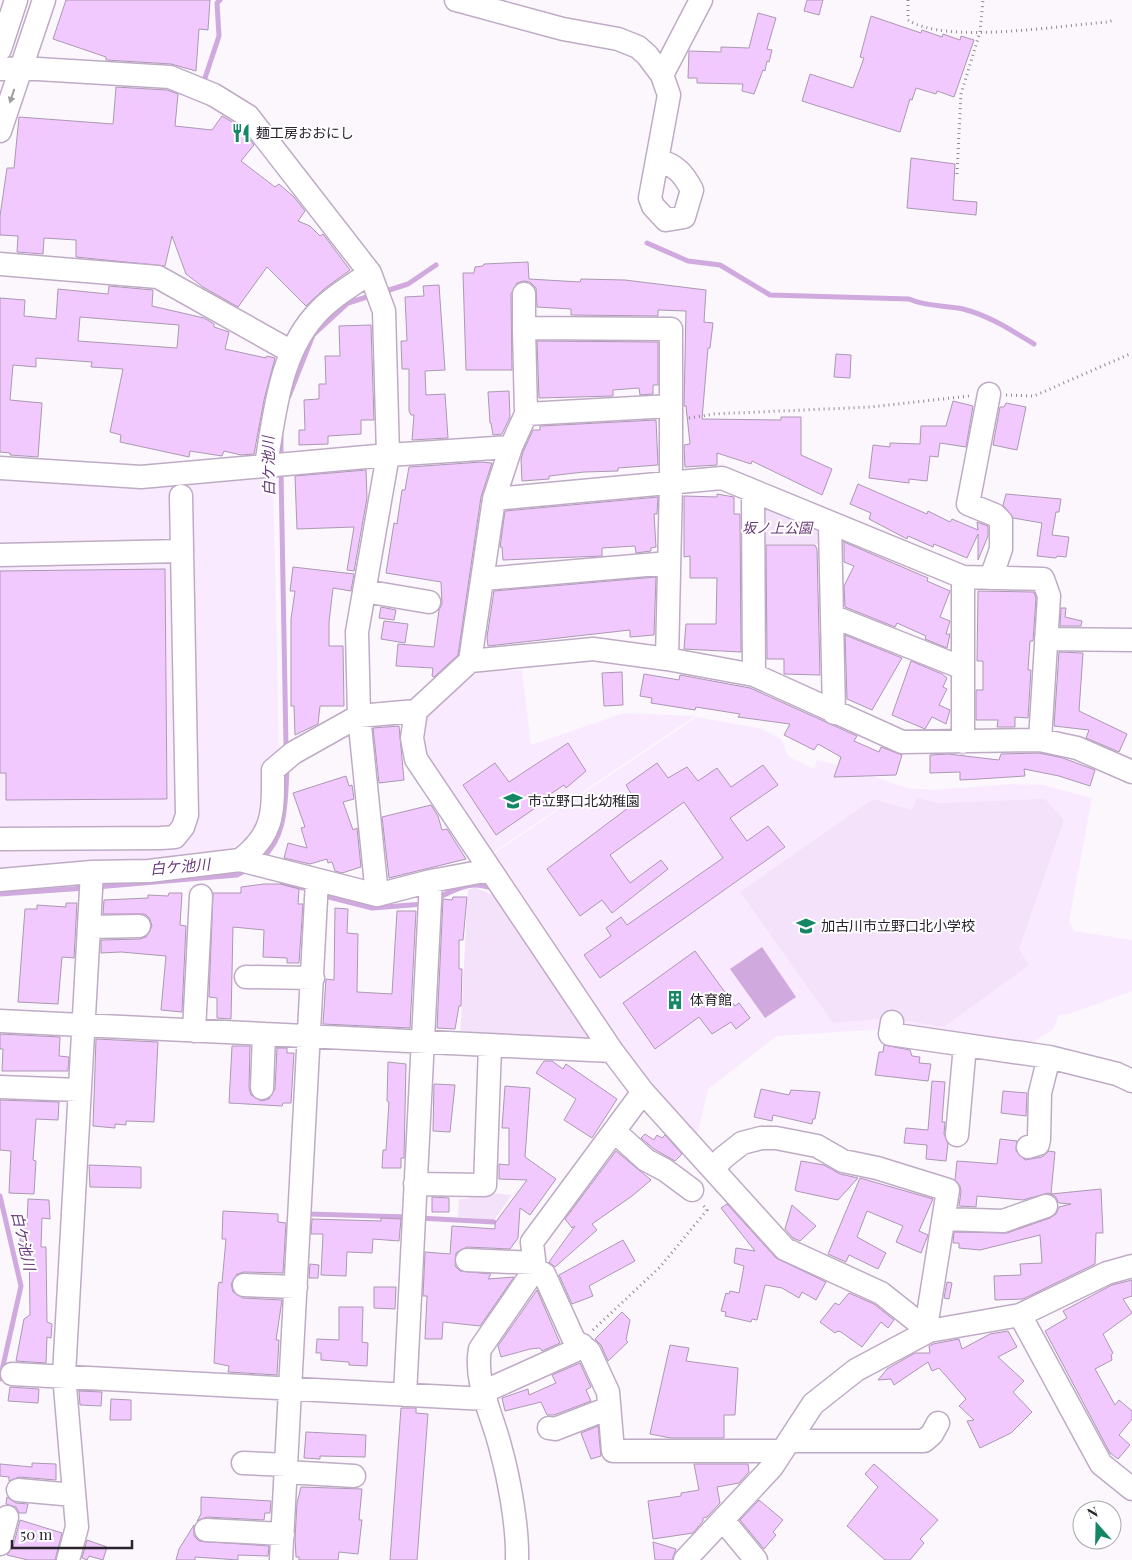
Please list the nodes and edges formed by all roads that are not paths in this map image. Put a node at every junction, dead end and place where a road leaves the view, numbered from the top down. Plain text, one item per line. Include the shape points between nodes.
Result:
1 (16, 0) edge
2 (44, 0) edge
3 (456, 0) edge
4 (701, 0) edge
5 (0, 49) edge
6 (10, 68) edge
7 (662, 76) junction
8 (0, 131) edge
9 (657, 160) dead end
10 (0, 264) edge
11 (370, 273) junction
12 (524, 294) dead end
13 (524, 328) junction
14 (290, 351) junction
15 (989, 394) road end
16 (671, 412) junction
17 (526, 414) junction
18 (511, 447) junction
19 (388, 455) junction
20 (266, 465) junction
21 (0, 468) edge
22 (671, 483) junction
23 (753, 491) junction
24 (181, 496) dead end
25 (494, 499) junction
26 (830, 524) junction
27 (182, 551) junction
28 (0, 555) edge
29 (669, 563) junction
30 (963, 577) junction
31 (991, 578) junction
32 (482, 579) junction
33 (364, 591) junction
34 (429, 602) dead end
35 (832, 616) junction
36 (1046, 639) junction
37 (1132, 640) edge
38 (667, 659) junction
39 (470, 661) junction
40 (963, 668) junction
41 (754, 675) junction
42 (416, 711) junction
43 (834, 713) junction
44 (359, 716) junction
45 (1040, 740) junction
46 (963, 742) junction
47 (1132, 772) edge
48 (0, 839) edge
49 (240, 860) junction
50 (490, 870) junction
51 (92, 872) junction
52 (0, 880) edge
53 (317, 880) junction
54 (430, 881) junction
55 (376, 895) junction
56 (200, 896) dead end
57 (139, 926) dead end
58 (89, 927) junction
59 (246, 977) dead end
60 (313, 978) junction
61 (0, 1021) edge
62 (892, 1022) dead end
63 (83, 1026) junction
64 (194, 1031) junction
65 (264, 1034) junction
66 (310, 1037) junction
67 (421, 1043) junction
68 (965, 1045) junction
69 (490, 1046) junction
70 (612, 1051) junction
71 (1049, 1057) junction
72 (1132, 1081) edge
73 (0, 1086) edge
74 (262, 1088) dead end
75 (79, 1090) junction
76 (643, 1092) junction
77 (614, 1131) junction
78 (957, 1135) dead end
79 (1028, 1147) dead end
80 (713, 1169) junction
81 (415, 1184) junction
82 (692, 1190) road end
83 (1046, 1206) dead end
84 (944, 1219) junction
85 (466, 1260) dead end
86 (535, 1266) junction
87 (1132, 1266) edge
88 (244, 1285) dead end
89 (296, 1287) junction
90 (1020, 1314) junction
91 (929, 1331) junction
92 (582, 1344) junction
93 (12, 1374) dead end
94 (64, 1375) junction
95 (290, 1389) junction
96 (406, 1395) junction
97 (484, 1396) junction
98 (609, 1408) junction
99 (938, 1423) dead end
100 (549, 1428) dead end
101 (786, 1446) junction
102 (243, 1463) dead end
103 (286, 1469) junction
104 (354, 1476) dead end
105 (1132, 1489) edge
106 (18, 1490) dead end
107 (74, 1495) junction
108 (7, 1518) dead end
109 (723, 1520) junction
110 (206, 1530) dead end
111 (283, 1534) junction
112 (0, 1544) edge
113 (68, 1560) edge
114 (282, 1560) edge
115 (517, 1560) edge
116 (685, 1560) edge
117 (756, 1560) edge

1 - 5 street
2 - 6 street
3 - 7 street via 563,29 628,42 647,55
4 - 7 street via 680,26
6 -> 8 street
6 - 11 street via 170,77 214,95 248,116
7 - 9 street via 669,95
10 - 14 street via 158,276
11 - 14 street via 320,309
11 - 19 street via 384,311
12 - 13 street
13 - 16 street via 671,329
13 - 17 street
14 - 20 street
15 - 31 street via 968,504 995,515 1001,521 1001,549
16 - 17 street
16 - 22 street
17 - 18 street
18 - 19 street
18 - 25 street
19 - 20 street
19 - 33 street
20 - 21 street via 141,477
22 - 23 street via 722,478
22 - 25 street
22 - 29 street
23 - 26 street
23 - 41 street
24 - 27 street
25 - 32 street
26 - 30 street
26 - 35 street
27 - 28 street
27 - 48 street via 187,815 183,827 175,837 161,838
29 - 32 street
29 - 38 street
30 - 31 street
30 - 40 street
31 - 36 street via 1043,579 1049,596
32 - 39 street
33 - 34 street
33 - 44 street via 357,632
35 - 40 street
35 - 43 street
36 - 37 street
36 - 45 street
38 - 39 street via 593,649
38 - 41 street
39 - 42 street
40 - 46 street
41 - 43 street
42 - 44 street
42 - 50 street via 412,738 416,759
43 - 46 street via 902,742
44 - 49 street via 273,770 269,828 258,845
44 - 55 street
45 - 46 street
45 - 47 street via 1077,748
49 - 51 street via 149,871
49 - 53 street
50 - 54 street
50 - 70 street
51 - 52 street
51 - 58 street
53 - 55 street
53 - 60 street
54 - 55 street
54 - 67 street
56 - 64 street
57 - 58 street
58 - 63 street
59 - 60 street
60 - 66 street
61 - 63 street
62 - 68 street via 890,1034
63 - 64 street
63 - 75 street
64 - 65 street
65 - 66 street
65 - 74 street
66 - 67 street
66 - 89 street
67 - 69 street
67 - 81 street
68 - 71 street
68 - 78 street
69 - 70 street
69 - 81 street via 485,1185
70 - 76 street
71 - 72 street via 1117,1074
71 - 79 street via 1040,1093 1038,1144
73 - 75 street
75 - 94 street
76 - 77 street
76 - 80 street
77 - 82 street via 646,1160
77 - 86 street via 532,1242
80 - 84 street via 742,1143 761,1138 799,1142 817,1146 843,1161 948,1190
80 - 91 street via 785,1249 881,1293
81 - 96 street
83 - 84 street via 1003,1220
84 - 91 street
85 - 86 street
86 - 92 street via 544,1274 574,1340
86 - 97 street via 480,1349 477,1364
87 - 90 street via 1107,1273
88 - 89 street
89 - 95 street
90 - 91 street
90 - 105 street via 1101,1464
91 - 101 street via 856,1370 813,1404
92 - 97 street
92 - 98 street via 589,1351 608,1392
93 - 94 street
94 - 95 street
94 - 107 street
95 - 96 street
95 - 103 street
96 - 97 street
97 - 115 street via 501,1446 518,1544
98 - 100 street via 555,1429
98 - 101 street via 613,1451
99 - 101 street via 924,1441
101 - 109 street via 772,1467
102 - 103 street
103 - 104 street
103 - 111 street
106 - 107 street
107 - 113 street via 76,1527
108 - 112 street
109 - 116 street
109 - 117 street
110 - 111 street
111 - 114 street

